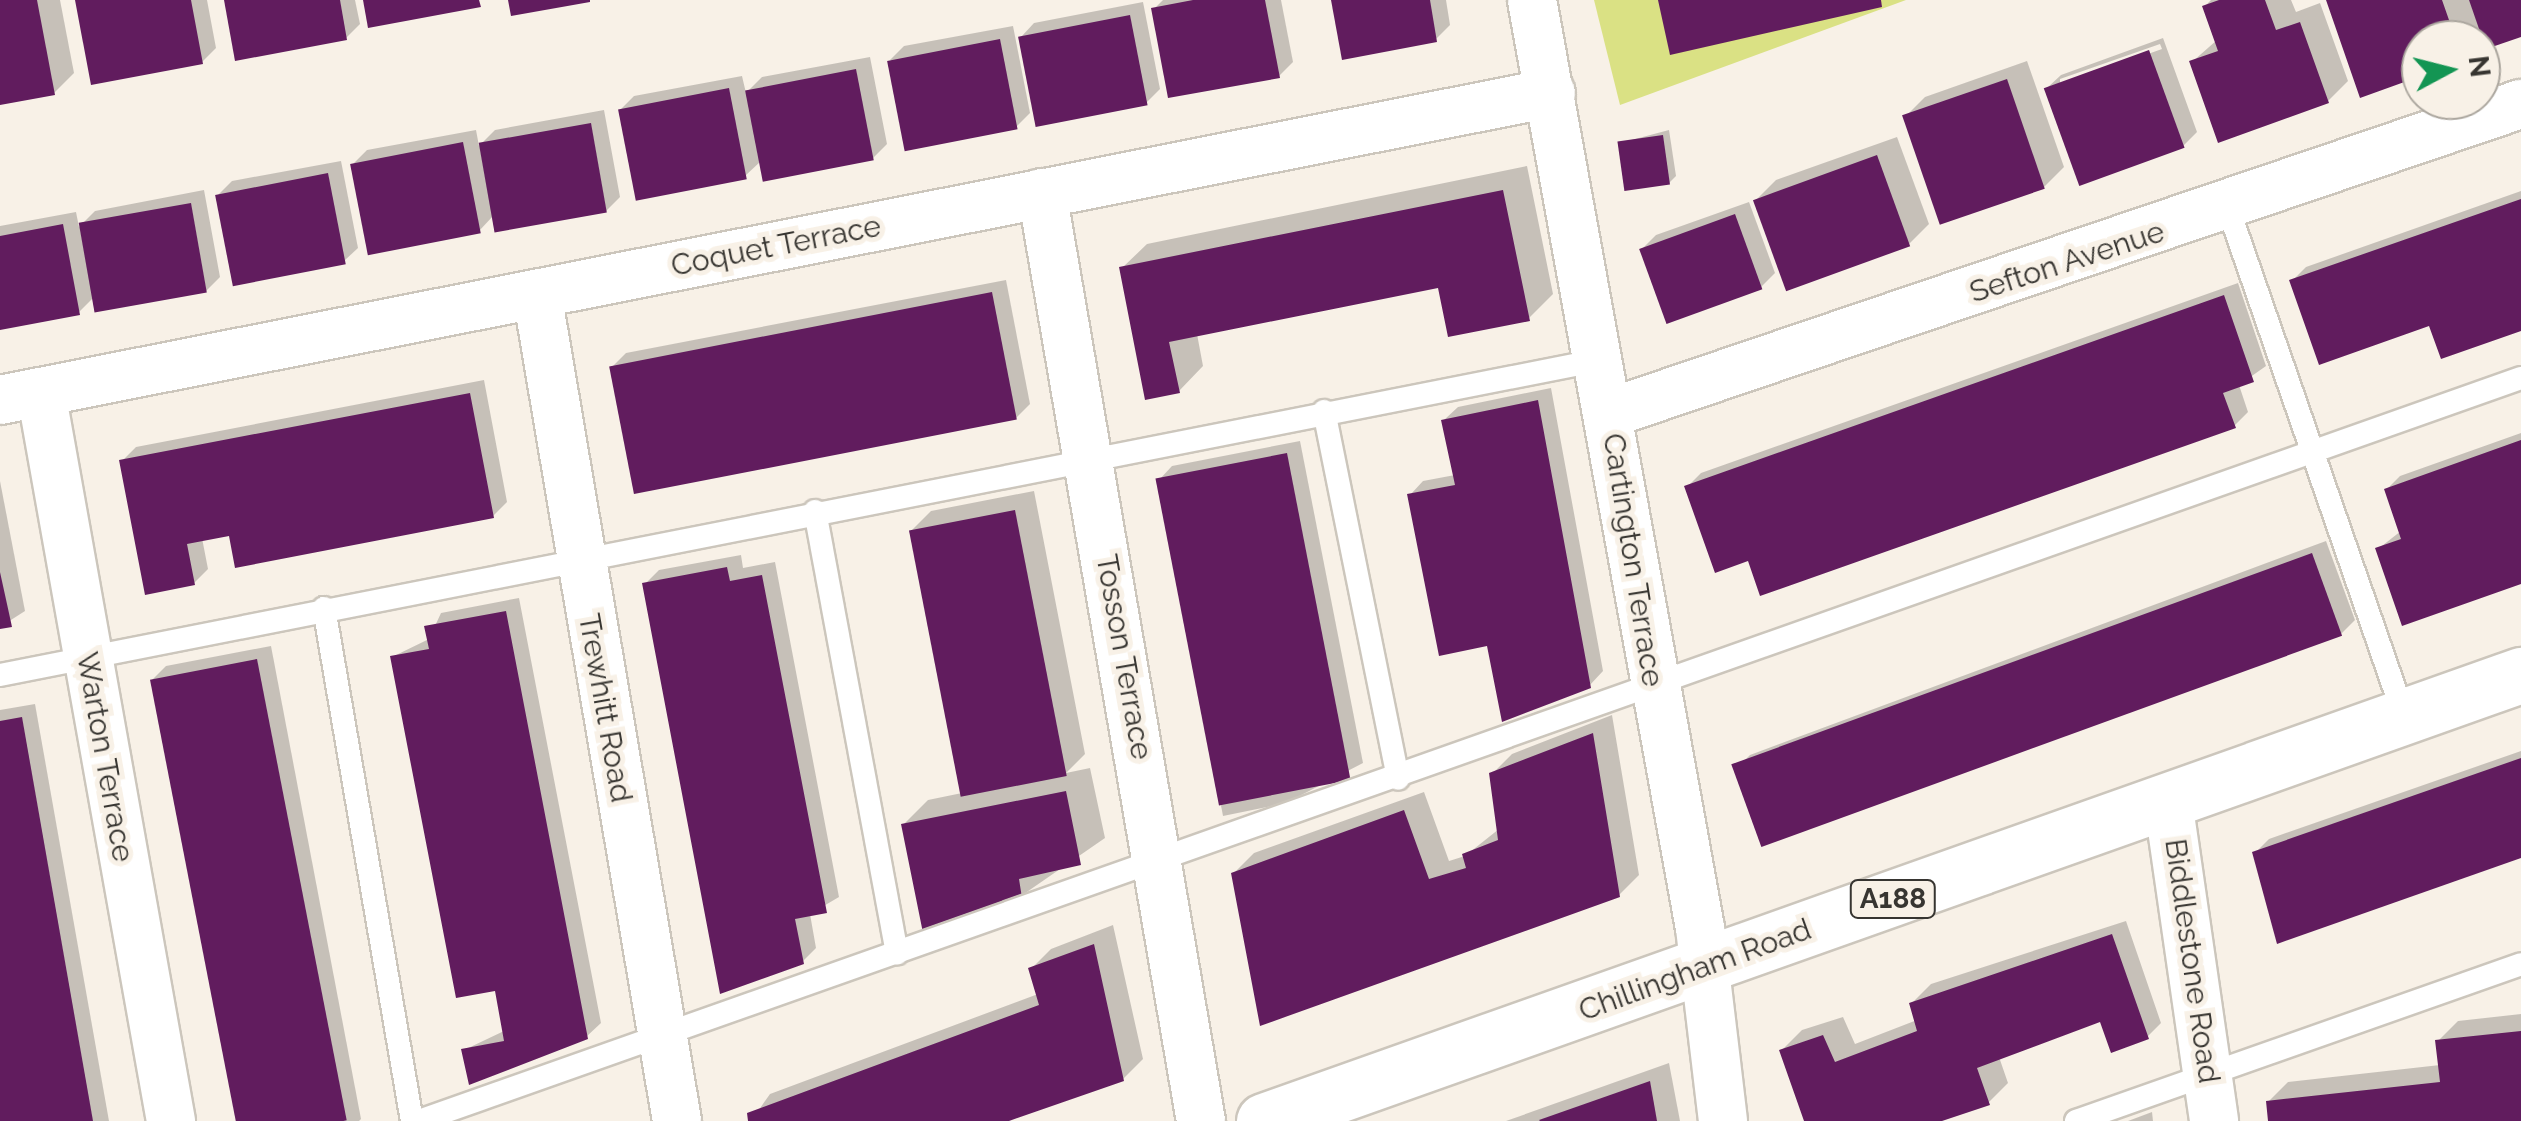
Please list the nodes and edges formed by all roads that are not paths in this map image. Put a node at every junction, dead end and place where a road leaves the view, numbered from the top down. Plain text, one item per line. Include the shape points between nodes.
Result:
1 (1532, 0) edge
2 (1551, 92) junction
3 (2521, 104) edge
4 (1042, 193) junction
5 (2228, 208) junction
6 (537, 294) junction
7 (1601, 360) junction
8 (2521, 378) edge
9 (21, 396) edge
10 (1324, 410) junction
11 (1610, 413) junction
12 (2312, 453) junction
13 (1090, 456) junction
14 (815, 512) junction
15 (580, 565) junction
16 (324, 608) junction
17 (88, 660) junction
18 (0, 674) edge
19 (2521, 675) edge
20 (1652, 687) junction
21 (2404, 716) junction
22 (1398, 779) junction
23 (2168, 801) junction
24 (1160, 864) junction
25 (898, 953) junction
26 (2521, 964) edge
27 (1705, 967) junction
28 (663, 1035) junction
29 (2208, 1074) junction
30 (170, 1121) edge
31 (415, 1121) edge
32 (678, 1121) edge
33 (1202, 1121) edge
34 (1264, 1121) edge
35 (1724, 1121) edge
36 (2076, 1121) edge
37 (2214, 1121) edge

1 - 2 street, Cartington Terrace
2 - 4 street, Coquet Terrace
2 - 7 street, Cartington Terrace
3 - 5 street, Sefton Avenue
4 - 6 street, Coquet Terrace
4 - 13 street, Tosson Terrace
5 - 11 street, Sefton Avenue
5 - 12 lane
6 - 9 street, Coquet Terrace
6 - 15 street, Trewhitt Road
7 - 10 lane
7 - 11 street, Cartington Terrace
8 - 12 lane
9 - 17 street, Warton Terrace
10 - 13 lane
10 - 22 lane
11 - 20 street, Cartington Terrace
12 - 20 lane
12 - 21 lane
13 - 14 lane
13 - 24 street, Tosson Terrace
14 - 15 lane
14 - 25 lane
15 - 16 lane
15 - 28 street, Trewhitt Road
16 - 17 lane
16 - 31 lane
17 - 18 lane
17 - 30 street, Warton Terrace
19 - 21 main road, Chillingham Road / A188
20 - 22 lane
20 - 27 street, Cartington Terrace
21 - 23 main road, Chillingham Road / A188
22 - 24 lane
23 - 27 main road, Chillingham Road / A188
23 - 29 street, Biddlestone Road
24 - 25 lane
24 - 33 street, Tosson Terrace
25 - 28 lane
26 - 29 lane
27 - 34 main road, Chillingham Road / A188
27 - 35 street, Cartington Terrace
28 - 31 lane
28 - 32 street, Trewhitt Road
29 - 36 lane
29 - 37 street, Biddlestone Road

